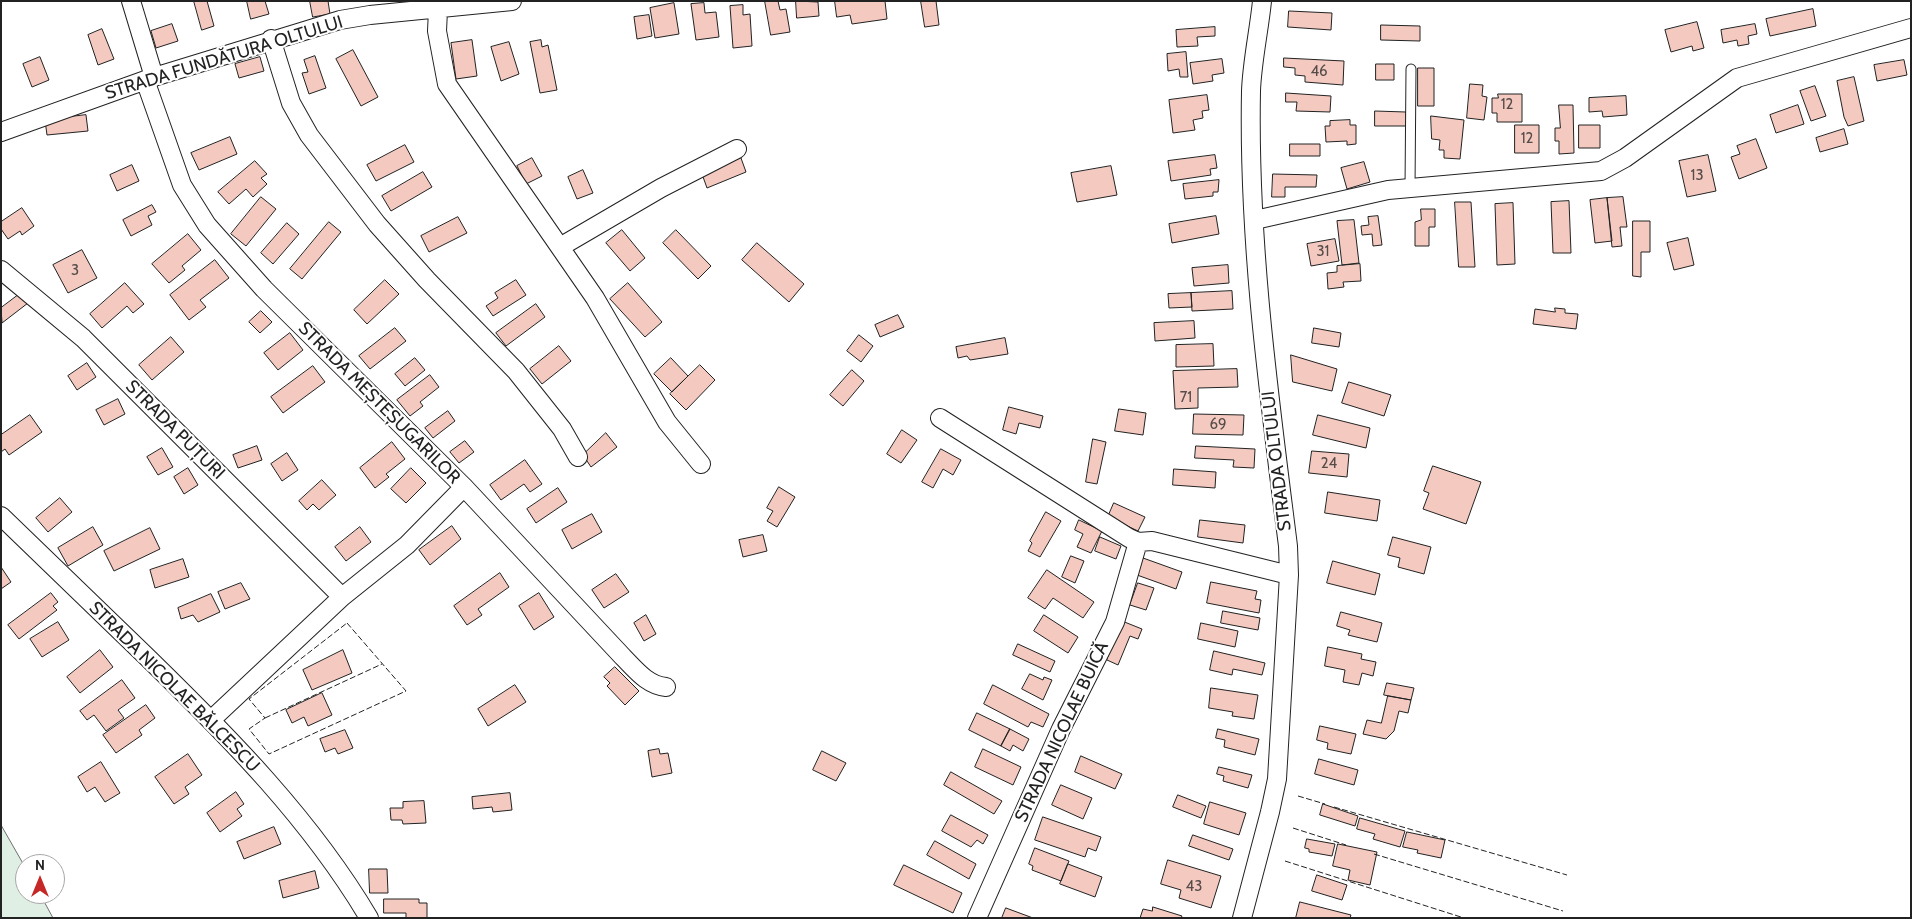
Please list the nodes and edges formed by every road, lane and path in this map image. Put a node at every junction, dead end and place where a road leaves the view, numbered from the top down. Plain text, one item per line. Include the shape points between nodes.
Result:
1 (132, 1) edge
2 (512, 1) edge
3 (1262, 1) edge
4 (462, 4) edge
5 (438, 10) junction
6 (1911, 28) edge
7 (271, 39) junction
8 (1411, 69) dead end
9 (150, 79) junction
10 (1, 132) edge
11 (737, 149) dead end
12 (1410, 188) junction
13 (1255, 220) junction
14 (560, 247) junction
15 (1, 270) edge
16 (940, 418) dead end
17 (578, 457) dead end
18 (701, 464) dead end
19 (464, 487) junction
20 (1, 516) edge
21 (1138, 542) junction
22 (1289, 575) junction
23 (342, 597) junction
24 (666, 687) dead end
25 (211, 720) junction
26 (369, 918) edge
27 (977, 918) edge
28 (1242, 918) edge

1 - 9 street, STRADA MEȘTEȘUGARILOR
2 - 4 street, STRADA FUNDĂTURA OLTULUI
3 - 13 street, STRADA OLTULUI via 1251,90
4 - 5 street, STRADA FUNDĂTURA OLTULUI
5 - 7 street, STRADA FUNDĂTURA OLTULUI via 340,20
5 - 14 street via 437,31 447,84
6 - 12 street via 1737,78 1625,158 1601,171
7 - 9 street, STRADA FUNDĂTURA OLTULUI
7 - 17 street via 291,103 309,136 377,224 516,371 562,430
8 - 12 lane
9 - 10 street, STRADA FUNDĂTURA OLTULUI
9 - 19 street, STRADA MEȘTEȘUGARILOR via 182,185 207,225 264,289
11 - 14 street via 661,188
12 - 13 street
13 - 22 street, STRADA OLTULUI via 1260,316
14 - 18 street via 595,298 667,422
15 - 23 street, STRADA PUȚURI via 83,338
16 - 21 street
19 - 23 street via 407,545
19 - 24 street, STRADA MEȘTEȘUGARILOR via 647,681
20 - 25 street, STRADA NICOLAE BĂLCESCU
21 - 22 street via 1152,541
21 - 27 street, STRADA NICOLAE BUICĂ via 1115,622 1061,729
22 - 28 street, STRADA OLTULUI via 1276,779
23 - 25 street
25 - 26 street, STRADA NICOLAE BĂLCESCU via 306,826

